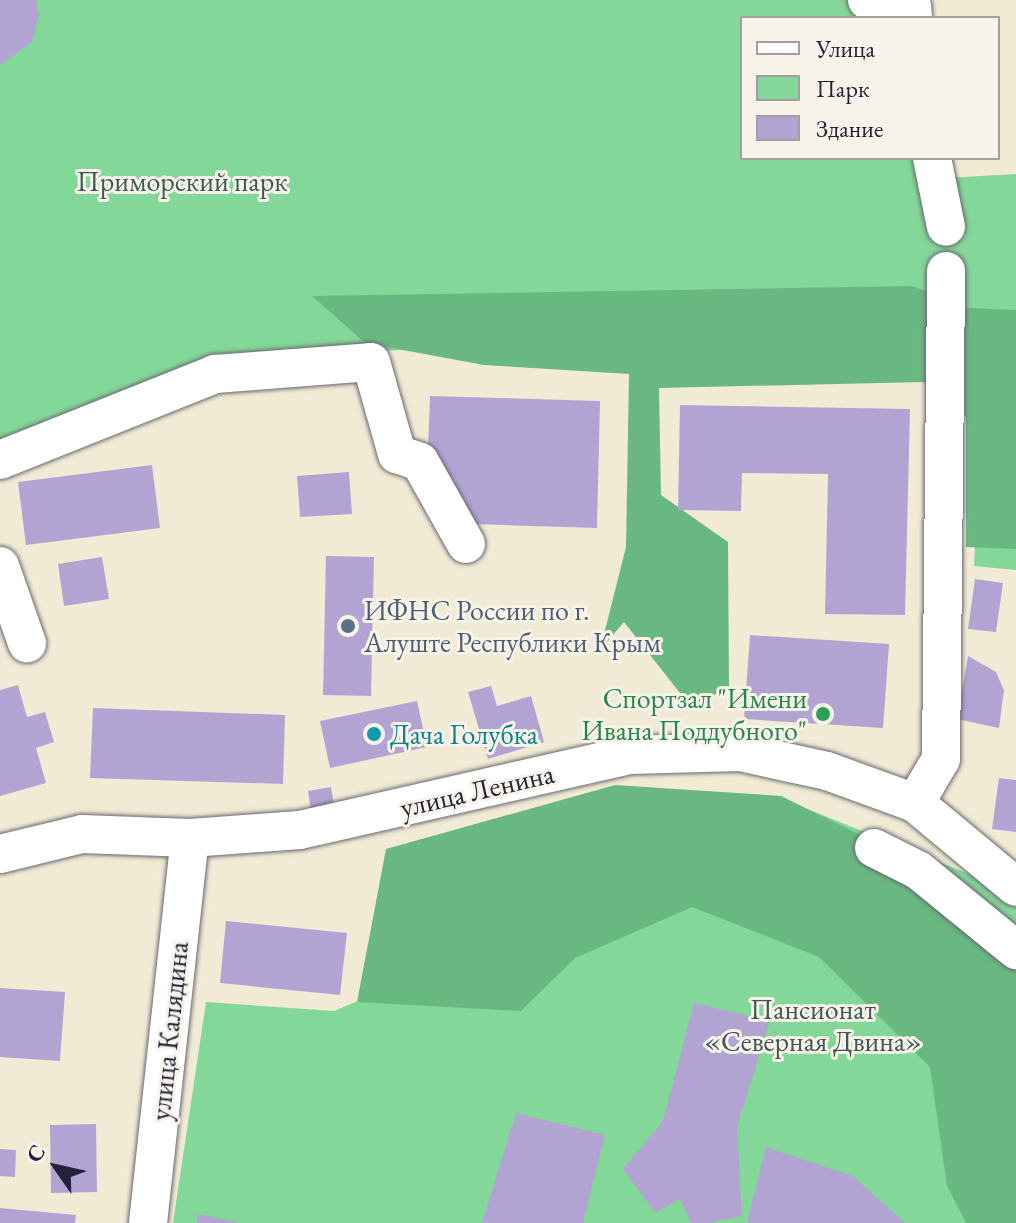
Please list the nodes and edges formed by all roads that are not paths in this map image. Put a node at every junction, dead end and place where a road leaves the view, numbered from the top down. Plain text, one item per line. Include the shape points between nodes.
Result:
1 (867, 0) edge
2 (913, 16) edge
3 (932, 160) edge
4 (946, 227) dead end
5 (946, 271) dead end
6 (0, 460) edge
7 (466, 544) dead end
8 (0, 566) edge
9 (27, 643) dead end
10 (915, 803) junction
11 (190, 838) junction
12 (874, 848) dead end
13 (0, 854) edge
14 (1016, 887) edge
15 (1016, 950) edge
16 (148, 1223) edge

1 - 2 street via 912,6
3 - 4 street
5 - 10 street via 941,759
6 - 7 street via 215,374 371,362 397,454 420,462
8 - 9 street
10 - 11 street, улица Ленина via 827,771 740,752 629,755 300,830
10 - 14 street, улица Ленина
11 - 13 street, улица Ленина via 82,834
11 - 16 street, улица Калядина
12 - 15 street via 918,870

